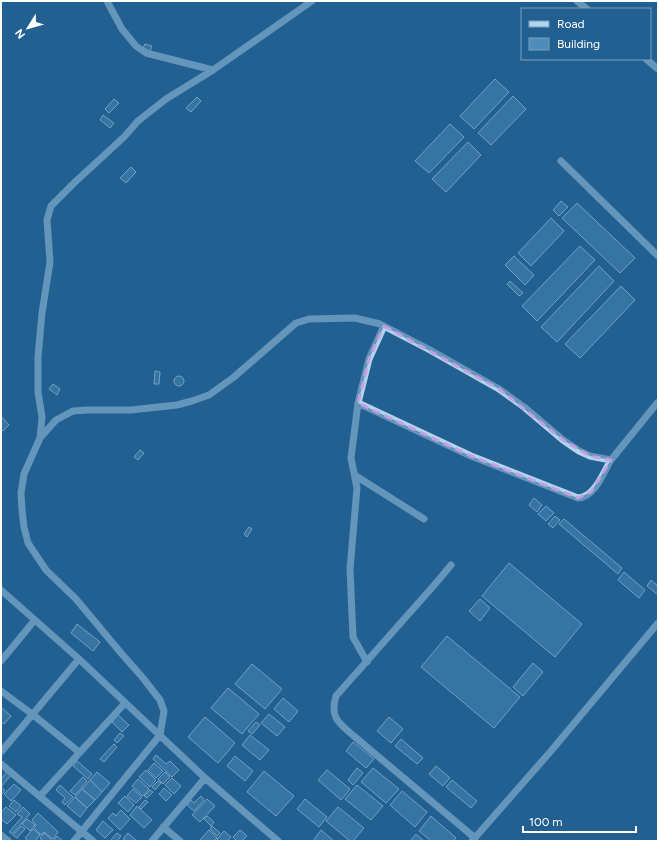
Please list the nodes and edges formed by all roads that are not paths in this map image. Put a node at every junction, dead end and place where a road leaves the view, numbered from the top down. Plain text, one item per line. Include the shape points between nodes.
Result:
1 (108, 1) edge
2 (312, 1) edge
3 (577, 1) edge
4 (586, 8) edge
5 (647, 60) edge
6 (658, 69) edge
7 (213, 70) junction
8 (561, 161) dead end
9 (658, 256) edge
10 (384, 326) junction
11 (658, 402) edge
12 (358, 403) junction
13 (40, 438) junction
14 (611, 460) junction
15 (356, 476) junction
16 (424, 519) dead end
17 (451, 565) dead end
18 (1, 590) edge
19 (34, 621) junction
20 (658, 623) edge
21 (79, 659) junction
22 (1, 661) edge
23 (367, 662) junction
24 (1, 691) edge
25 (125, 702) junction
26 (32, 714) junction
27 (160, 735) junction
28 (1, 752) edge
29 (80, 752) junction
30 (1, 764) edge
31 (205, 778) junction
32 (40, 796) junction
33 (164, 827) junction
34 (82, 832) junction
35 (1, 835) edge
36 (474, 839) edge
37 (8, 841) edge
38 (74, 841) edge
39 (93, 841) edge
40 (152, 841) edge
41 (180, 841) edge
42 (278, 841) edge

1 - 7 street via 122,29 136,46 146,53
2 - 7 street
3 - 4 street
5 - 6 street
7 - 13 street via 166,99 138,121 51,206 47,220 50,262 38,357 38,392 42,417
8 - 9 street
10 - 12 street via 369,359
10 - 13 street via 356,318 309,319 296,323 234,378 209,395 177,405 73,412 56,420
10 - 14 street via 499,389 579,451
11 - 14 street
12 - 14 street via 471,456 578,498 583,498 591,492
12 - 15 street via 351,458
13 - 27 street via 24,474 21,493 28,543 46,570 76,598 160,700 164,711
15 - 16 street
15 - 23 street via 350,569 353,637
17 - 23 street
18 - 19 street
19 - 21 street
19 - 22 street
20 - 36 street
21 - 25 street
21 - 26 street
23 - 36 street via 336,696 334,715 339,723
24 - 26 street
25 - 27 street
25 - 29 street
26 - 28 street
26 - 29 street
27 - 31 street
27 - 34 street
29 - 32 street
30 - 32 street
31 - 33 street
31 - 42 street
32 - 34 street
33 - 40 street
33 - 41 street
34 - 38 street
34 - 39 street
35 - 37 street

